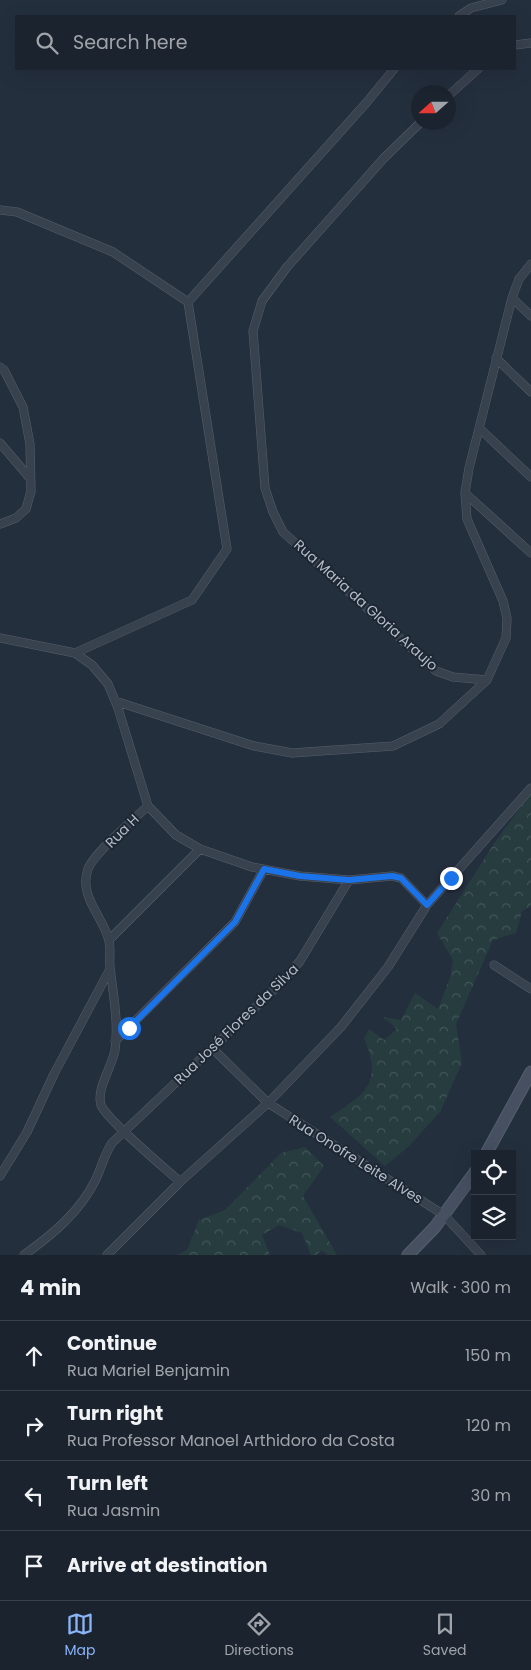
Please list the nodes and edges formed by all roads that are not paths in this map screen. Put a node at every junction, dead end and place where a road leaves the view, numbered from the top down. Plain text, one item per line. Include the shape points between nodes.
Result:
1 (502, 0) edge
2 (461, 15) edge
3 (531, 43) edge
4 (516, 45) edge
5 (393, 70) edge
6 (477, 70) edge
7 (456, 89) edge
8 (413, 130) edge
9 (0, 210) edge
10 (531, 264) edge
11 (512, 298) junction
12 (188, 302) junction
13 (531, 316) edge
14 (496, 358) junction
15 (0, 367) edge
16 (531, 392) edge
17 (479, 428) junction
18 (0, 443) edge
19 (29, 477) junction
20 (531, 477) edge
21 (465, 493) junction
22 (0, 524) edge
23 (531, 553) edge
24 (0, 638) edge
25 (75, 653) junction
26 (487, 680) junction
27 (115, 701) junction
28 (531, 788) edge
29 (148, 806) junction
30 (200, 849) junction
31 (264, 869) junction
32 (349, 880) junction
33 (427, 905) junction
34 (109, 940) junction
35 (494, 964) dead end
36 (110, 969) junction
37 (530, 984) edge
38 (115, 1041) junction
39 (212, 1048) junction
40 (530, 1077) edge
41 (268, 1103) junction
42 (124, 1131) junction
43 (488, 1150) edge
44 (0, 1176) edge
45 (471, 1178) edge
46 (180, 1182) junction
47 (444, 1215) junction
48 (24, 1255) edge
49 (106, 1255) edge
50 (408, 1255) edge
51 (481, 1255) edge

1 - 2 street via 472,8
3 - 4 street
5 - 12 street
6 - 7 street
8 - 26 street, Rua Maria da Gloria Araujo via 287,267 259,307 253,331 265,488 283,532 436,671 453,677
9 - 12 street via 17,212 113,252
10 - 11 street
11 - 13 street
11 - 14 street
12 - 25 street via 227,549 192,600
14 - 16 street
14 - 17 street
15 - 19 street via 23,407 30,444
17 - 20 street
17 - 21 street
18 - 19 street
19 - 22 street via 26,509 16,518
21 - 23 street
21 - 26 street via 472,536 508,618 506,638
24 - 25 street
25 - 27 street via 92,665 108,684
26 - 27 street via 439,724 418,736 393,746 337,751 292,753 254,746
27 - 29 street
28 - 33 street
29 - 30 street via 176,834
29 - 34 street, Rua H via 88,869 90,904
30 - 31 street
30 - 34 street
31 - 32 street
31 - 38 street via 235,922
32 - 33 street via 401,878
32 - 39 street, Rua José Flores da Silva via 300,961
33 - 41 street via 371,991
34 - 36 street
35 - 37 street
36 - 38 street via 117,1013
36 - 44 street via 27,1132
38 - 42 street via 115,1051 100,1099 111,1120
39 - 41 street, Rua Onofre Leite Alves
39 - 42 street, Rua José Flores da Silva
40 - 43 street
41 - 46 street
41 - 47 street, Rua Onofre Leite Alves
42 - 46 street
42 - 48 street, Rua José Flores da Silva via 103,1157 97,1178 77,1210
45 - 47 street
46 - 49 street
47 - 50 street
47 - 51 street, Rua Onofre Leite Alves

